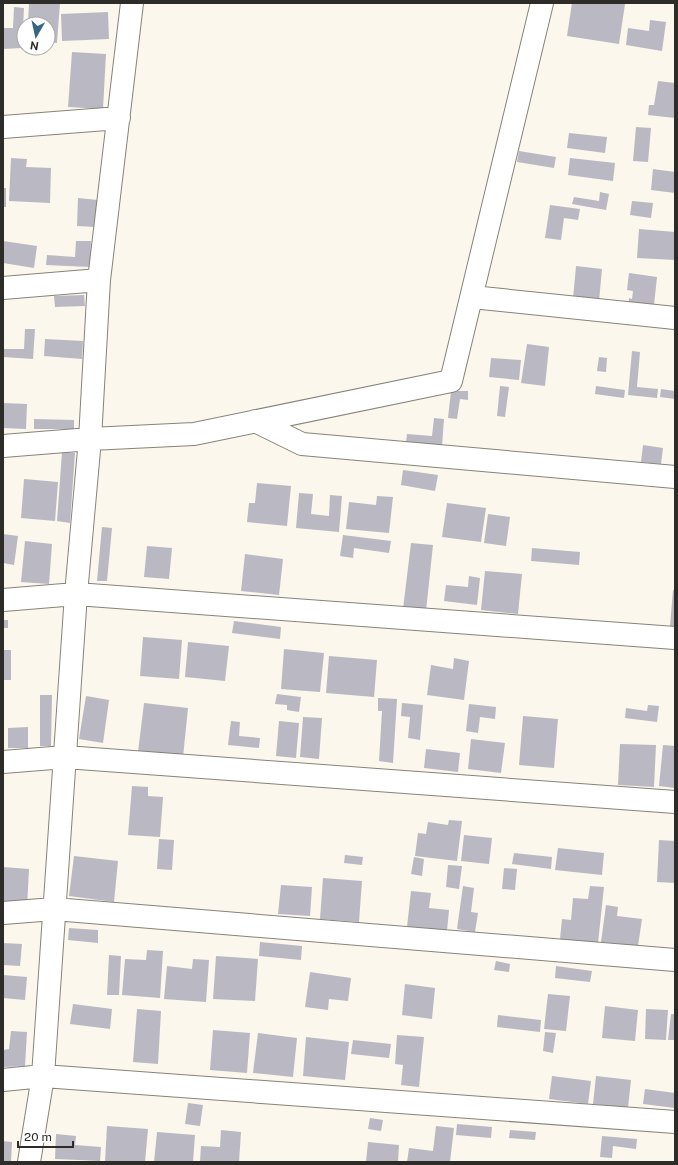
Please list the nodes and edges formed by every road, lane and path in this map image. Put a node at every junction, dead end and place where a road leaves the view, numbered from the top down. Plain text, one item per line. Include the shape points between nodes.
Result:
1 (132, 3) edge
2 (542, 3) edge
3 (119, 118) junction
4 (3, 127) edge
5 (99, 280) junction
6 (3, 288) edge
7 (472, 297) junction
8 (675, 318) edge
9 (255, 421) junction
10 (90, 439) junction
11 (3, 446) edge
12 (675, 477) edge
13 (76, 594) junction
14 (3, 600) edge
15 (675, 638) edge
16 (65, 757) junction
17 (3, 762) edge
18 (675, 802) edge
19 (54, 908) junction
20 (3, 913) edge
21 (675, 960) edge
22 (43, 1076) junction
23 (3, 1080) edge
24 (675, 1122) edge
25 (29, 1162) edge

1 - 3 street
2 - 7 street
3 - 4 street
3 - 5 street
5 - 6 street
5 - 10 street
7 - 8 street
7 - 9 street via 451,381
9 - 10 street via 194,434
9 - 12 street via 302,444
10 - 11 street
10 - 13 street
13 - 14 street
13 - 15 street
13 - 16 street
16 - 17 street
16 - 18 street
16 - 19 street
19 - 20 street
19 - 21 street
19 - 22 street
22 - 23 street
22 - 24 street
22 - 25 street

